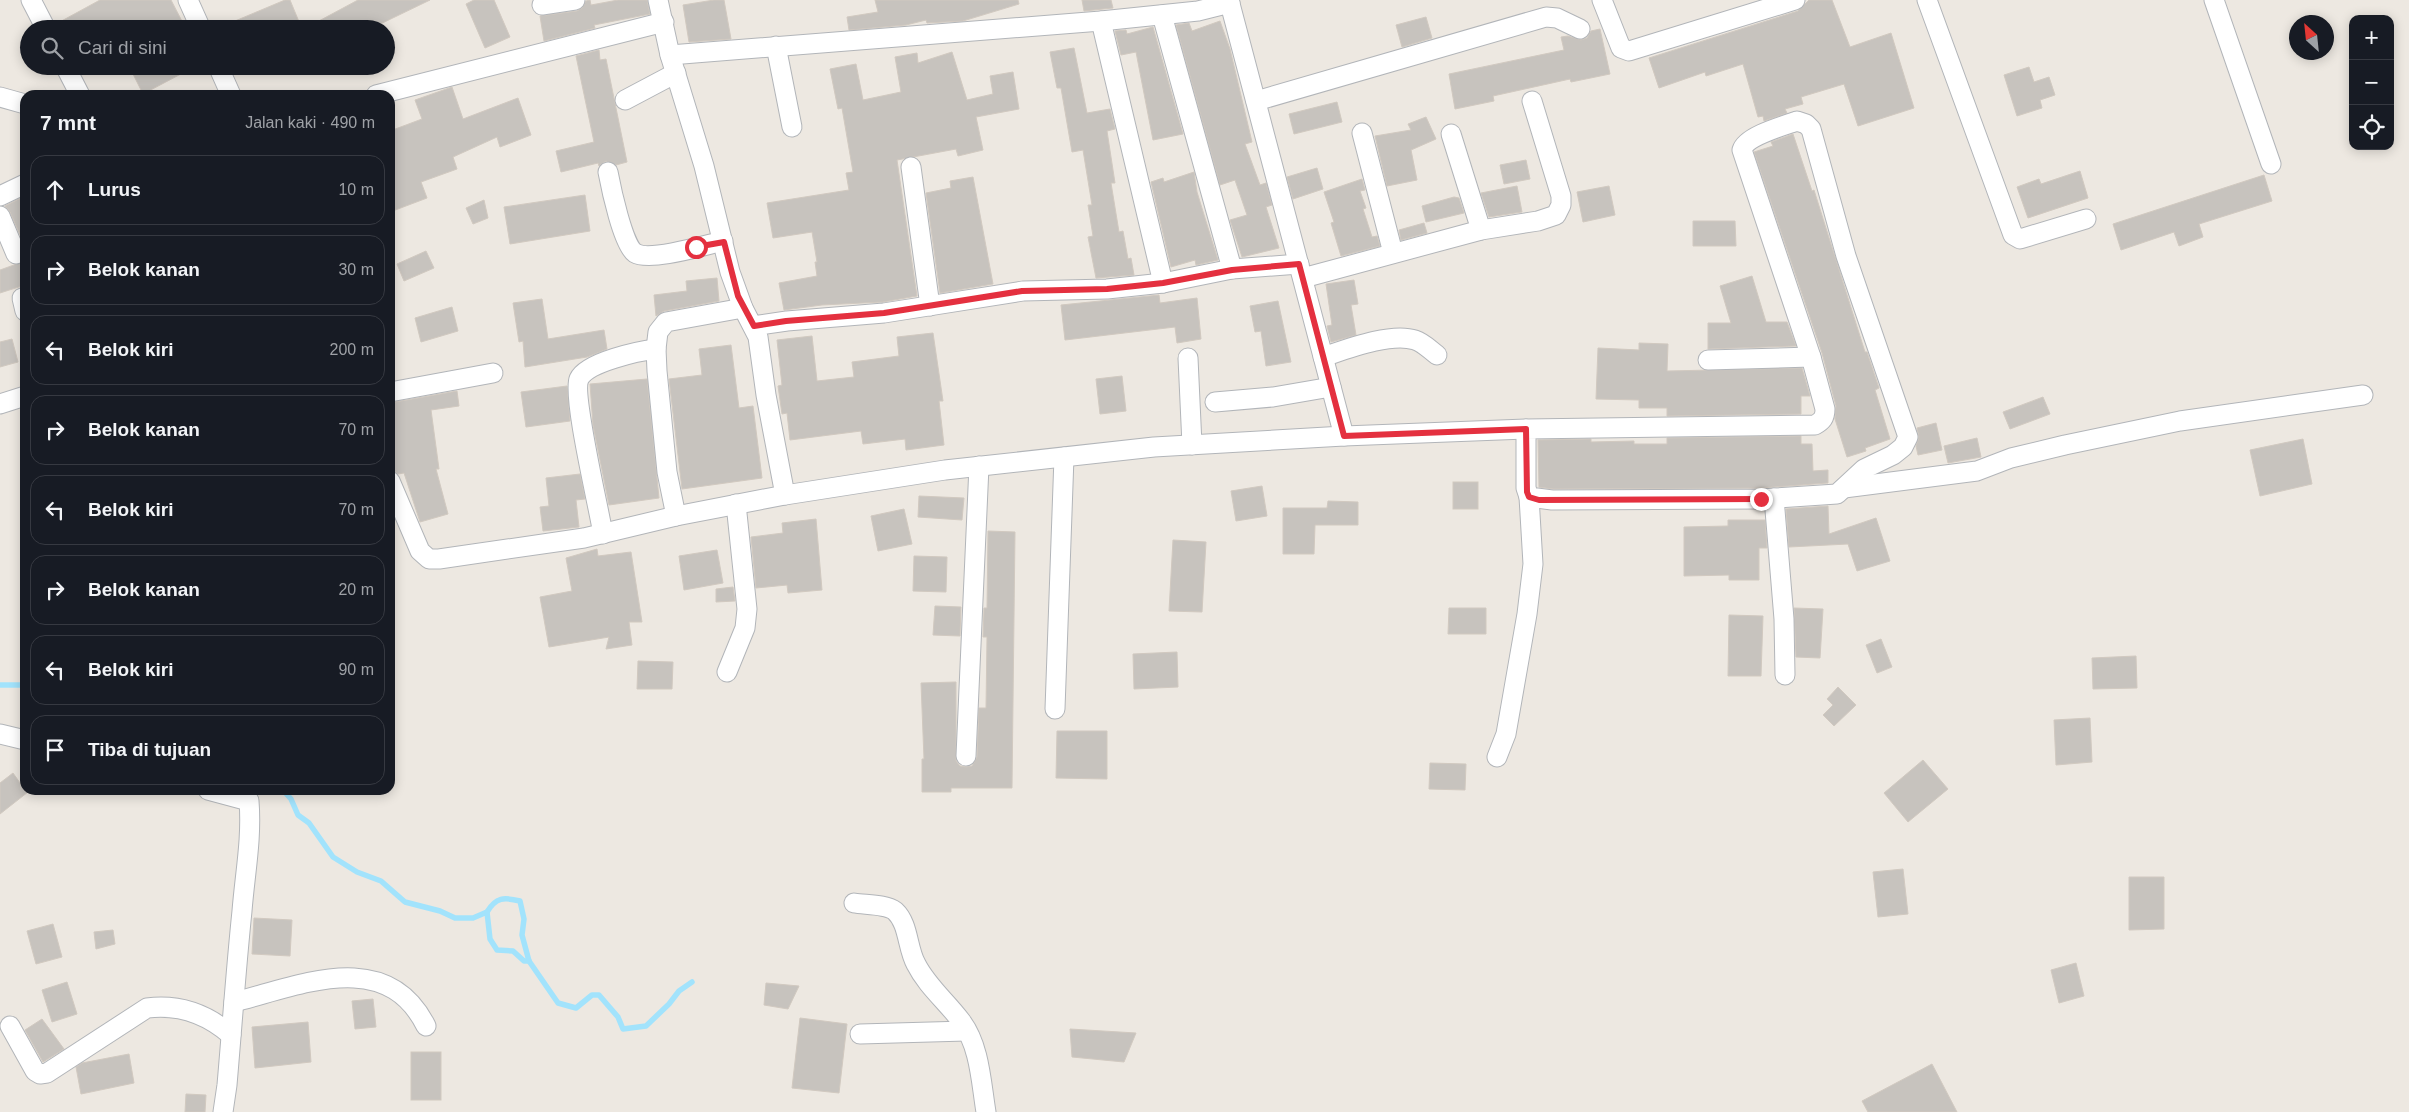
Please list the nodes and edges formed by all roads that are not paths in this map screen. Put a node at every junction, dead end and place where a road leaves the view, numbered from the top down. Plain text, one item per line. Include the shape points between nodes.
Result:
1 (31, 0) edge
2 (188, 0) edge
3 (575, 0) edge
4 (658, 0) edge
5 (1602, 0) edge
6 (1795, 0) edge
7 (1927, 0) edge
8 (2214, 0) edge
9 (1230, 2) edge
10 (542, 6) dead end
11 (1162, 15) junction
12 (41, 20) edge
13 (197, 20) edge
14 (1101, 21) junction
15 (664, 22) junction
16 (1580, 29) dead end
17 (776, 46) junction
18 (670, 55) junction
19 (676, 73) junction
20 (70, 75) edge
21 (222, 75) edge
22 (77, 90) edge
23 (228, 90) edge
24 (395, 90) edge
25 (0, 97) edge
26 (625, 100) dead end
27 (1256, 101) junction
28 (1532, 101) dead end
29 (20, 103) edge
30 (792, 127) dead end
31 (1362, 133) dead end
32 (1452, 134) dead end
33 (2271, 164) dead end
34 (911, 167) dead end
35 (608, 172) dead end
36 (20, 186) edge
37 (0, 196) edge
38 (0, 216) edge
39 (2086, 220) dead end
40 (1481, 230) junction
41 (724, 242) junction
42 (1393, 253) junction
43 (16, 254) dead end
44 (1232, 270) junction
45 (1301, 271) junction
46 (1163, 283) junction
47 (930, 306) junction
48 (743, 308) junction
49 (754, 326) junction
50 (656, 349) junction
51 (1437, 356) dead end
52 (1811, 356) junction
53 (1323, 357) junction
54 (1188, 358) dead end
55 (1708, 360) dead end
56 (493, 373) dead end
57 (1331, 387) junction
58 (395, 391) edge
59 (2363, 395) dead end
60 (20, 398) edge
61 (1215, 402) dead end
62 (0, 404) edge
63 (1526, 429) junction
64 (1344, 436) junction
65 (1192, 446) junction
66 (1064, 457) junction
67 (979, 466) junction
68 (1844, 488) junction
69 (395, 493) edge
70 (785, 495) junction
71 (1529, 497) junction
72 (1774, 498) junction
73 (736, 504) junction
74 (676, 516) junction
75 (603, 534) junction
76 (727, 672) dead end
77 (1785, 675) dead end
78 (1055, 709) dead end
79 (0, 734) edge
80 (20, 739) edge
81 (966, 756) dead end
82 (1497, 757) dead end
83 (226, 795) edge
84 (854, 903) dead end
85 (234, 1002) junction
86 (10, 1026) dead end
87 (426, 1026) dead end
88 (966, 1032) junction
89 (860, 1034) dead end
90 (231, 1035) junction
91 (223, 1112) edge
92 (986, 1112) edge

1 - 12 street
2 - 13 street
3 - 10 street
4 - 15 street
5 - 6 street via 1621,48 1629,51
7 - 39 street via 2013,235 2020,239
8 - 33 street
9 - 11 street via 1198,11
9 - 27 street
11 - 14 street
11 - 44 street
14 - 17 street
14 - 46 street
15 - 18 street
15 - 24 street
16 - 27 street via 1557,18 1546,17
17 - 18 street
17 - 30 street
18 - 19 street
19 - 26 street
19 - 41 street
20 - 22 street
21 - 23 street
25 - 29 street
27 - 45 street
28 - 40 street via 1561,196 1559,211 1538,221
31 - 42 street
32 - 40 street
34 - 47 street
35 - 41 street via 620,221 629,246 636,253 651,256
36 - 37 street
38 - 43 street
40 - 42 street
41 - 48 street via 730,272
42 - 45 street
44 - 45 street
44 - 46 street
45 - 53 street
46 - 47 street via 1084,291 1022,291
47 - 49 street
48 - 49 street
48 - 50 street via 666,322 658,332
49 - 70 street
50 - 74 street via 667,472
50 - 75 street via 626,353 588,370 577,387
51 - 53 street via 1422,343 1400,338
52 - 55 street
52 - 63 street via 1825,410 1825,416 1815,425
52 - 68 street via 1742,150 1754,138 1797,121 1806,124 1810,130 1846,256 1908,436 1903,447 1864,469
53 - 57 street
54 - 65 street
56 - 58 street
57 - 61 street via 1273,398
57 - 64 street
59 - 68 street via 2180,422 2011,458 1977,471
60 - 62 street
63 - 64 street
63 - 71 street via 1526,488
64 - 65 street
65 - 66 street
66 - 67 street
66 - 78 street
67 - 70 street
67 - 81 street
68 - 72 street via 1836,494
69 - 75 street via 416,544 429,559
70 - 73 street
71 - 72 street via 1552,500
71 - 82 street via 1533,564 1527,614 1506,734
72 - 77 street
73 - 74 street
73 - 76 street via 745,628
74 - 75 street
79 - 80 street
83 - 85 street via 248,801 250,842
84 - 88 street via 890,908 896,912 922,978 962,1022
85 - 87 street via 333,978 371,979 404,996 419,1012
85 - 90 street
86 - 90 street via 34,1071 40,1074 147,1008 163,1006 198,1014
88 - 89 street
88 - 92 street via 977,1056
90 - 91 street

